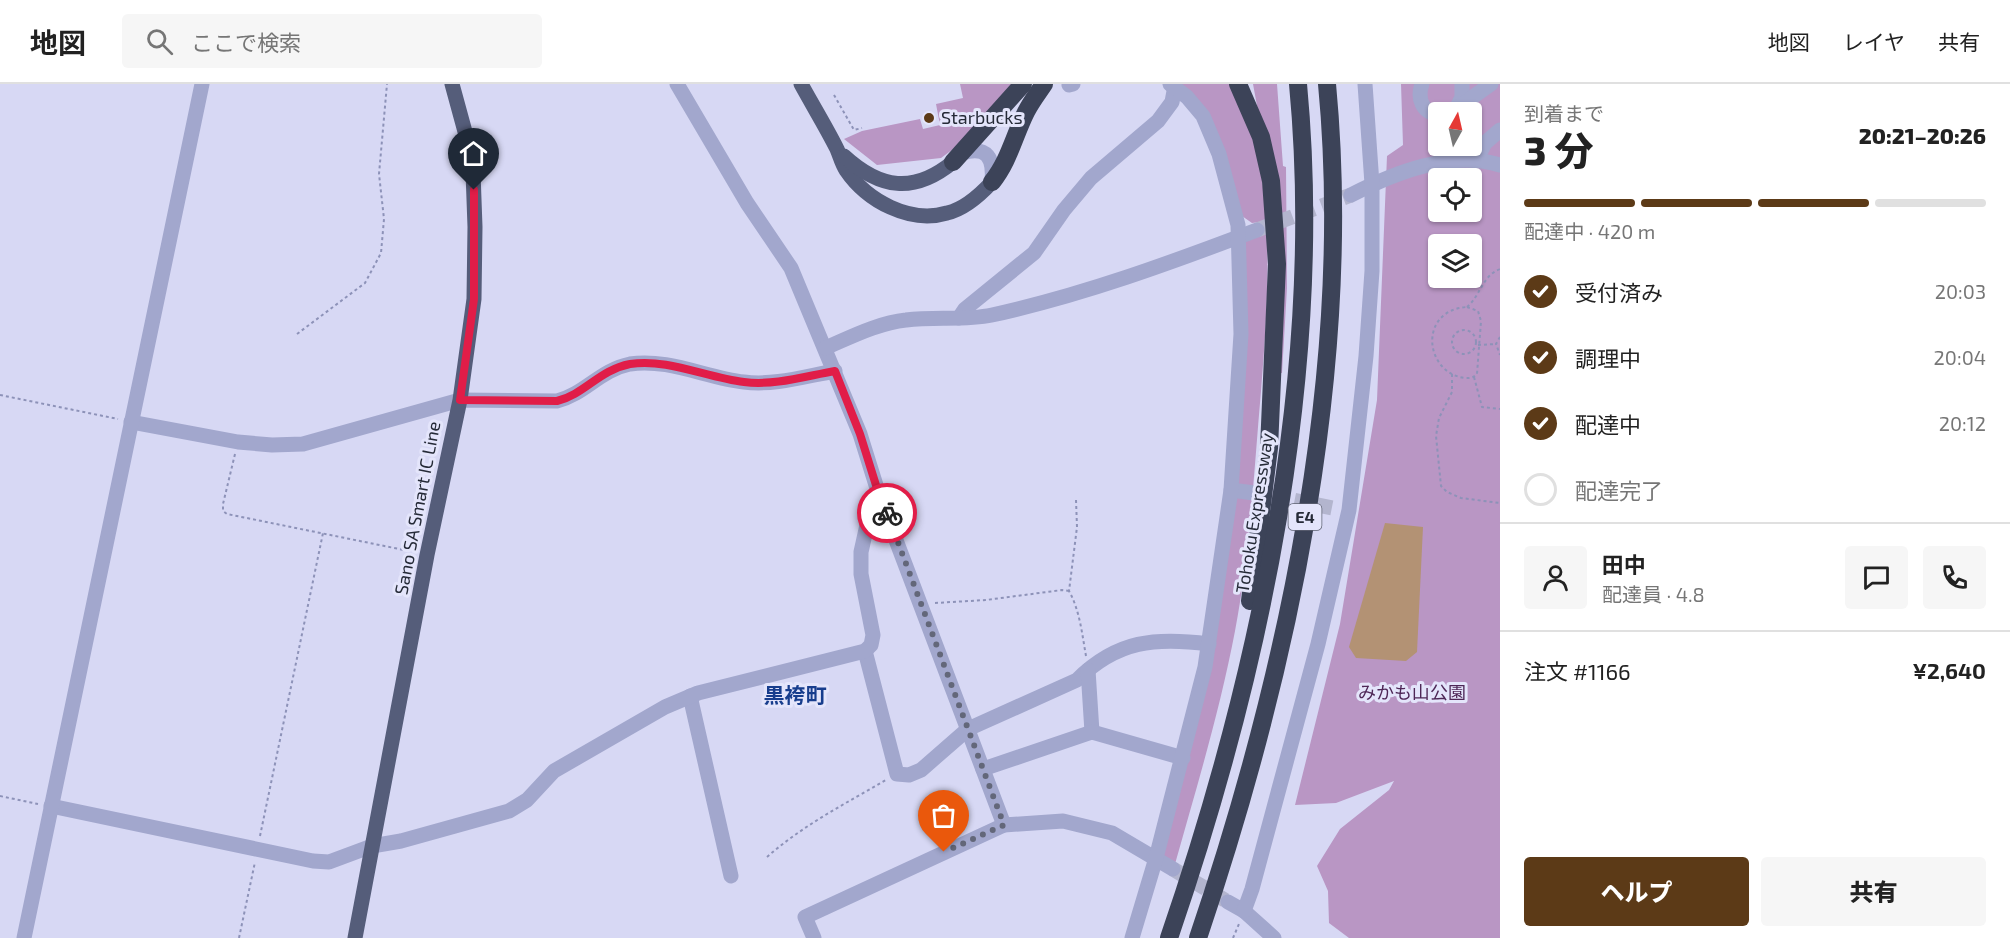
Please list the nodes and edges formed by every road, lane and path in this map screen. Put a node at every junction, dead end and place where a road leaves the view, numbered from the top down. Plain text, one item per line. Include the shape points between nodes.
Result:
1 (202, 84) edge
2 (387, 84) edge
3 (452, 84) edge
4 (677, 84) edge
5 (801, 84) edge
6 (1023, 84) edge
7 (1044, 84) edge
8 (1238, 84) edge
9 (1298, 84) edge
10 (1327, 84) edge
11 (1365, 84) edge
12 (1422, 84) edge
13 (1462, 84) edge
14 (1491, 84) edge
15 (1173, 85) edge
16 (834, 95) dead end
17 (1458, 102) edge
18 (1464, 102) edge
19 (1428, 110) edge
20 (862, 128) dead end
21 (1500, 130) edge
22 (837, 150) junction
23 (958, 158) junction
24 (1476, 161) junction
25 (1500, 165) edge
26 (992, 182) junction
27 (1371, 184) junction
28 (1351, 195) tunnel mouth
29 (1257, 230) tunnel mouth
30 (1239, 237) junction
31 (1500, 269) edge
32 (1467, 307) junction
33 (959, 318) junction
34 (297, 334) dead end
35 (1500, 337) edge
36 (1496, 344) junction
37 (1477, 345) junction
38 (825, 348) junction
39 (1500, 355) edge
40 (835, 371) junction
41 (1452, 374) junction
42 (1474, 377) junction
43 (0, 395) edge
44 (460, 400) junction
45 (1500, 409) edge
46 (131, 422) junction
47 (238, 442) junction
48 (1231, 490) junction
49 (1254, 492) tunnel mouth
50 (880, 498) junction
51 (1076, 500) dead end
52 (1500, 503) edge
53 (323, 533) junction
54 (409, 551) dead end
55 (1069, 591) junction
56 (922, 605) junction
57 (1209, 645) junction
58 (865, 651) junction
59 (1246, 669) junction
60 (1088, 670) junction
61 (690, 696) junction
62 (968, 729) junction
63 (1092, 732) junction
64 (1183, 758) junction
65 (983, 770) junction
66 (897, 774) junction
67 (0, 796) edge
68 (51, 806) junction
69 (1004, 825) junction
70 (372, 846) junction
71 (258, 849) junction
72 (767, 856) dead end
73 (1156, 858) junction
74 (1173, 869) tunnel mouth
75 (731, 876) dead end
76 (1228, 902) tunnel mouth
77 (1244, 912) junction
78 (24, 938) edge
79 (239, 938) edge
80 (355, 938) edge
81 (814, 938) edge
82 (1132, 938) edge
83 (1169, 938) edge
84 (1198, 938) edge
85 (1274, 938) edge

1 - 46 street
2 - 34 path via 379,174 384,219 381,253 365,283
3 - 44 main road, Sano SA Smart IC Line via 467,139 475,227 474,299
4 - 38 street via 747,203 791,268
5 - 22 main road
6 - 23 highway
7 - 26 highway
8 - 59 highway via 1262,137 1271,181 1277,264 1269,448
9 - 59 highway, Tohoku Expressway / E4 via 1304,204 1300,330 1268,564
10 - 84 highway, E4 via 1332,262 1322,399 1306,512 1266,702
11 - 27 street
12 - 19 street via 1419,92
13 - 17 street
14 - 18 street
15 - 30 street via 1203,117 1219,154
15 - 33 street via 1172,102 1158,121 1091,178 1027,261 965,309
16 - 20 path via 854,130
21 - 24 street via 1485,143
22 - 23 main road via 855,166 884,182 904,184 939,174
22 - 26 main road via 845,169 859,186 891,208 909,213 947,214 967,204
23 - 26 street via 973,150 986,155 993,165
24 - 25 street
24 - 27 street via 1445,161
27 - 28 street
27 - 77 street via 1372,271 1366,356 1318,644
29 - 30 street
30 - 33 street via 1076,294 968,320
30 - 48 street via 1241,334
31 - 32 path via 1488,277
32 - 37 path via 1480,316
32 - 41 path via 1444,314 1433,332 1434,352
33 - 38 street via 883,324
35 - 36 path
36 - 37 path
36 - 39 path
37 - 37 path via 1473,334 1466,331 1459,332 1452,341 1461,354 1469,353
37 - 42 path
38 - 40 street
40 - 44 street via 767,383 643,363 612,369 570,398 557,401
40 - 50 street
41 - 42 path
41 - 52 path via 1452,392 1439,418 1436,436 1442,486 1461,498
42 - 45 path via 1482,407
43 - 46 path
44 - 47 street via 303,444
44 - 70 main road, Sano SA Smart IC Line
46 - 47 street
46 - 68 street
47 - 53 path via 223,511
48 - 49 street
48 - 57 street
50 - 56 street
50 - 58 street via 874,505 861,552 861,574 873,635
51 - 55 path via 1077,528
53 - 54 path
53 - 71 path
55 - 56 path
55 - 60 path via 1080,622
56 - 62 street
57 - 60 street via 1178,640 1145,642 1123,648
57 - 64 street
58 - 61 street
58 - 66 street
59 - 83 highway, Tohoku Expressway / E4 via 1216,787
60 - 62 street via 1056,691
60 - 63 street
61 - 70 street via 664,706 554,771 527,800 509,811 401,842
61 - 75 street
62 - 65 street
62 - 66 street via 921,770
63 - 64 street
63 - 65 street
64 - 73 street
65 - 69 street
66 - 72 path
67 - 68 path
68 - 71 street
68 - 78 street
69 - 73 street via 1063,821 1112,833
69 - 81 street via 805,917
70 - 71 street via 329,862
70 - 80 main road, Sano SA Smart IC Line
71 - 79 path
73 - 74 street
73 - 82 street
76 - 77 street
77 - 85 street

